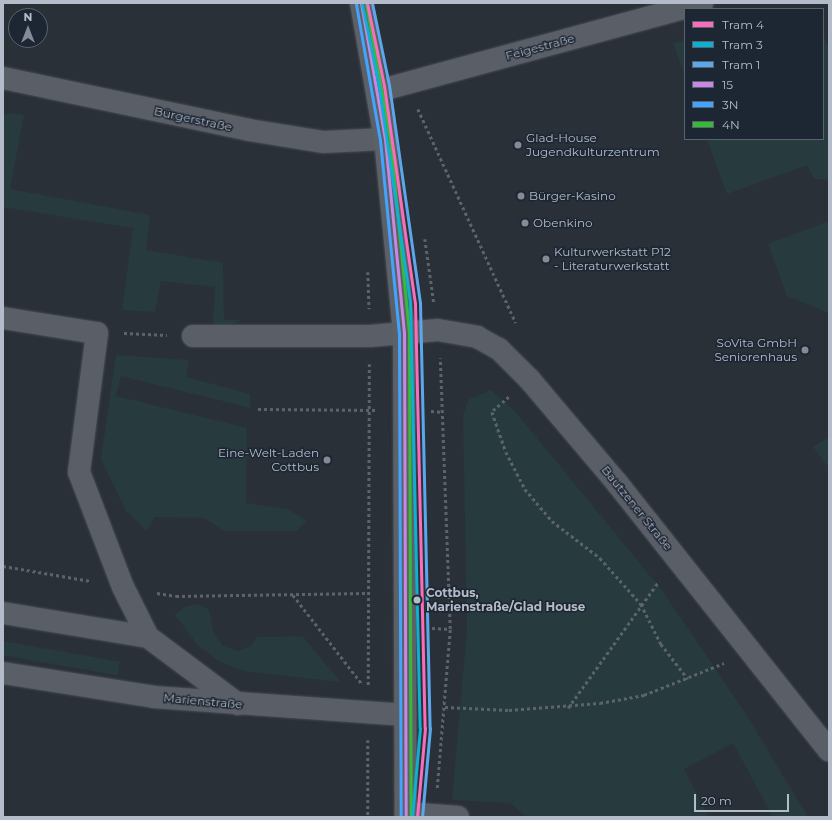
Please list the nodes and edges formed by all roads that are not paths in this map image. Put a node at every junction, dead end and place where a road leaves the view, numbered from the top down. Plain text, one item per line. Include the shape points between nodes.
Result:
1 (361, 3) edge
2 (702, 3) edge
3 (3, 78) edge
4 (378, 91) junction
5 (385, 139) junction
6 (3, 318) edge
7 (404, 332) junction
8 (193, 336) road end
9 (3, 614) edge
10 (148, 637) junction
11 (3, 673) edge
12 (238, 704) junction
13 (406, 715) junction
14 (827, 742) edge
15 (406, 815) edge
16 (458, 817) edge

1 - 4 main road
2 - 4 street, Feigestraße
3 - 5 street, Bürgerstraße via 249,130 316,141 362,142
4 - 5 main road
5 - 7 main road
6 - 10 street via 97,332 79,472 123,587
7 - 8 street, Bautzener Straße via 370,336
7 - 13 main road
7 - 14 street, Bautzener Straße via 438,330 477,337 499,349 530,380
9 - 10 street
10 - 12 street
11 - 12 street, Marienstraße via 154,697
12 - 13 street, Marienstraße
13 - 15 main road
15 - 16 street

